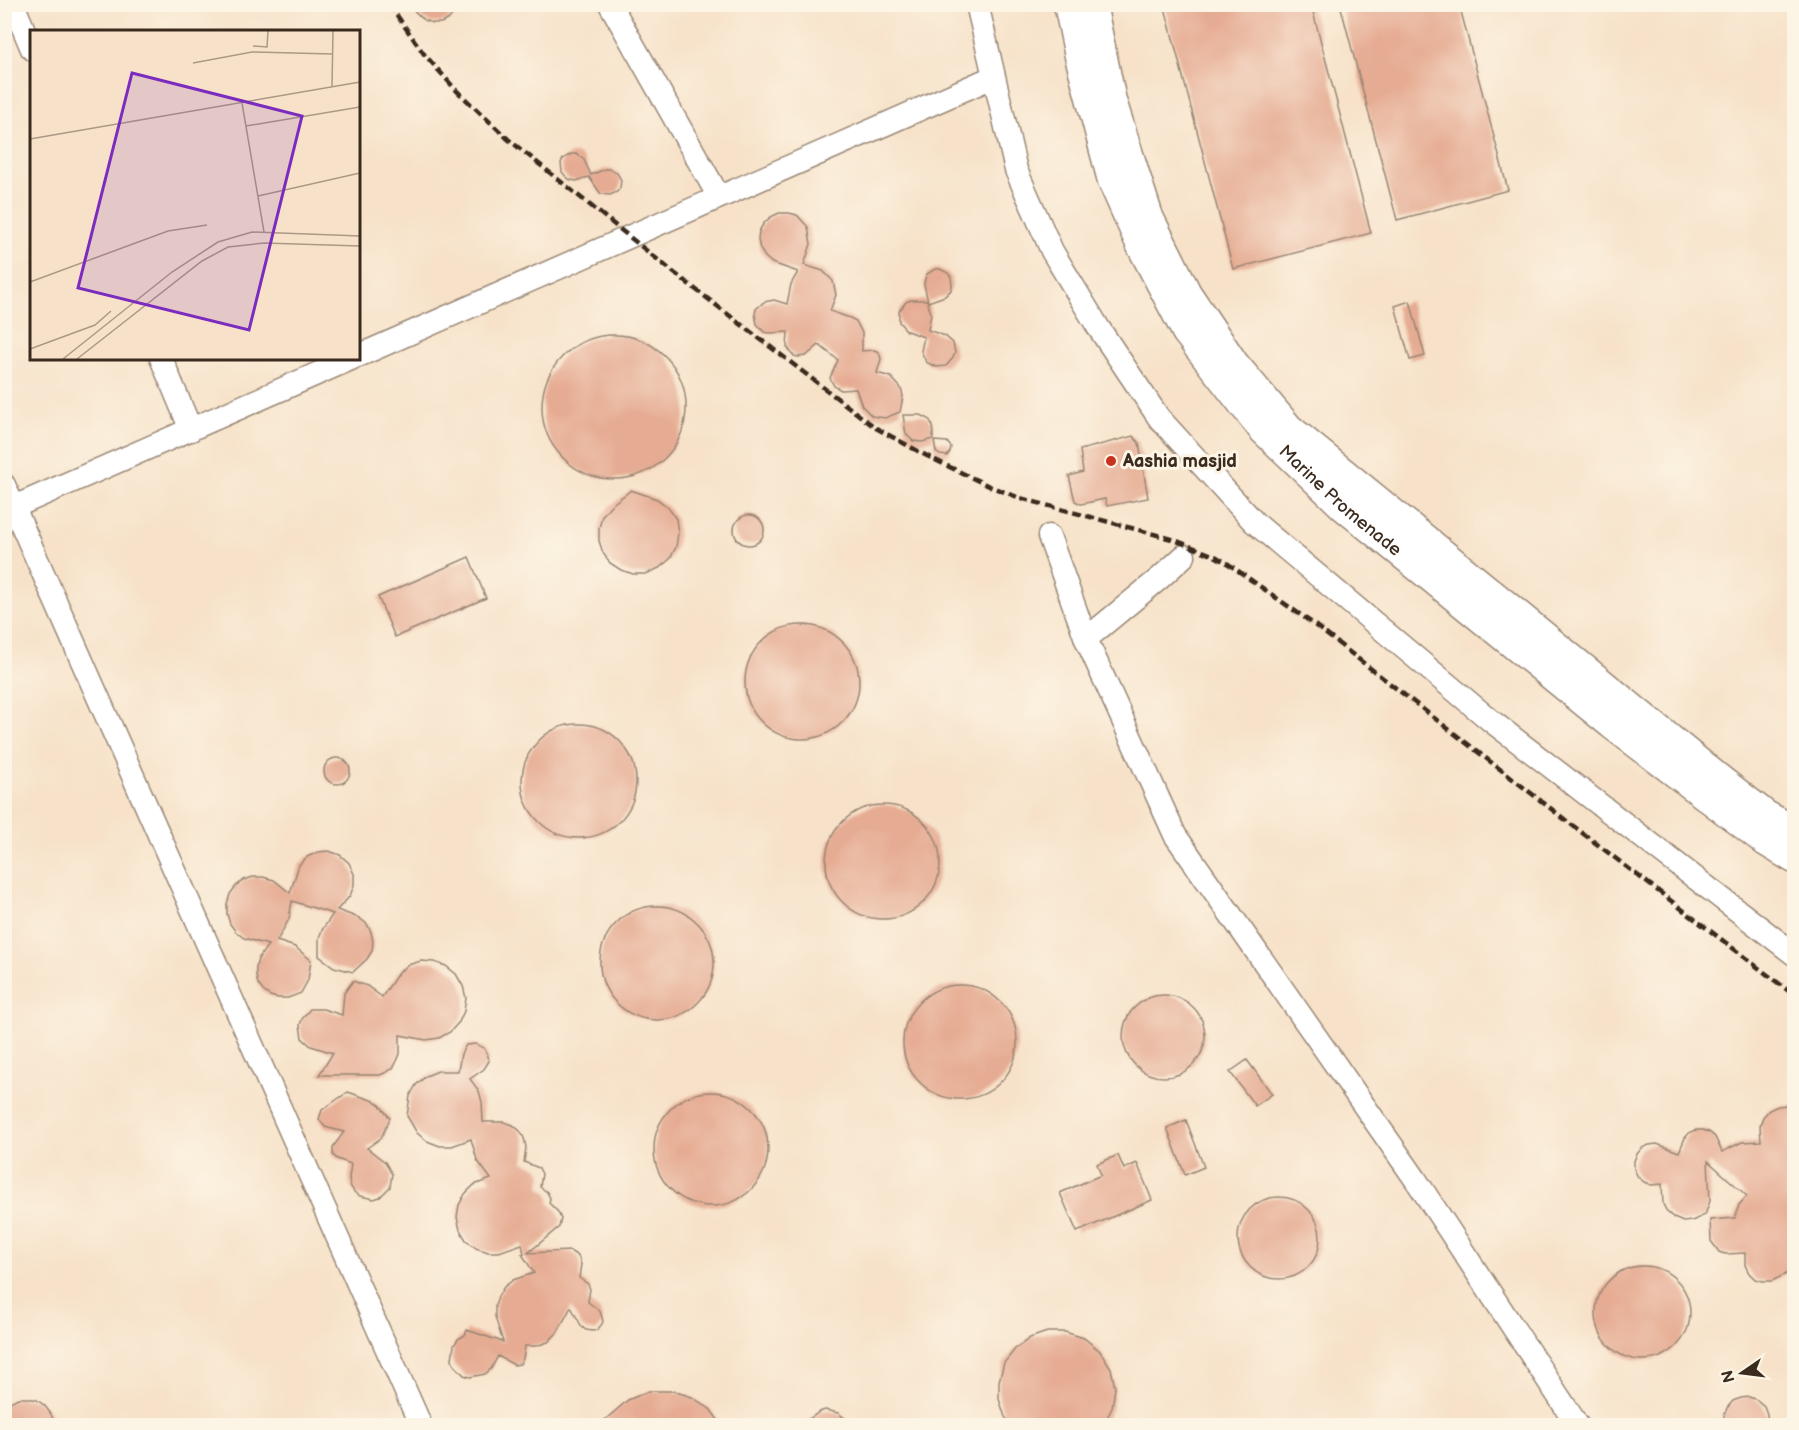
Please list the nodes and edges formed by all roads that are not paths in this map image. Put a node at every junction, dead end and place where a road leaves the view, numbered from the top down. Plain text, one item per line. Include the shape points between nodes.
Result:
1 (13, 4) edge
2 (610, 4) edge
3 (977, 4) edge
4 (1068, 4) edge
5 (1092, 4) edge
6 (30, 44) edge
7 (993, 77) junction
8 (719, 198) junction
9 (360, 355) edge
10 (162, 360) edge
11 (348, 360) edge
12 (191, 430) junction
13 (4, 485) edge
14 (14, 507) junction
15 (1049, 536) dead end
16 (1184, 556) dead end
17 (1086, 639) junction
18 (1794, 831) edge
19 (1794, 859) edge
20 (1794, 954) edge
21 (422, 1425) edge
22 (1578, 1425) edge

1 - 6 street
2 - 8 street
3 - 7 street
4 - 19 main road, Marine Promenade via 1112,181 1140,246 1186,332 1262,429 1345,508 1446,590 1622,732
5 - 18 main road, Marine Promenade via 1112,101 1149,217 1187,293 1234,363 1289,428 1716,776
7 - 8 street
7 - 20 street via 1016,170 1052,251 1159,418 1254,522 1490,720
8 - 9 street
10 - 12 street
11 - 12 street
12 - 14 street
13 - 14 street
14 - 21 street
15 - 17 street
16 - 17 street
17 - 22 street via 1175,835 1416,1180

